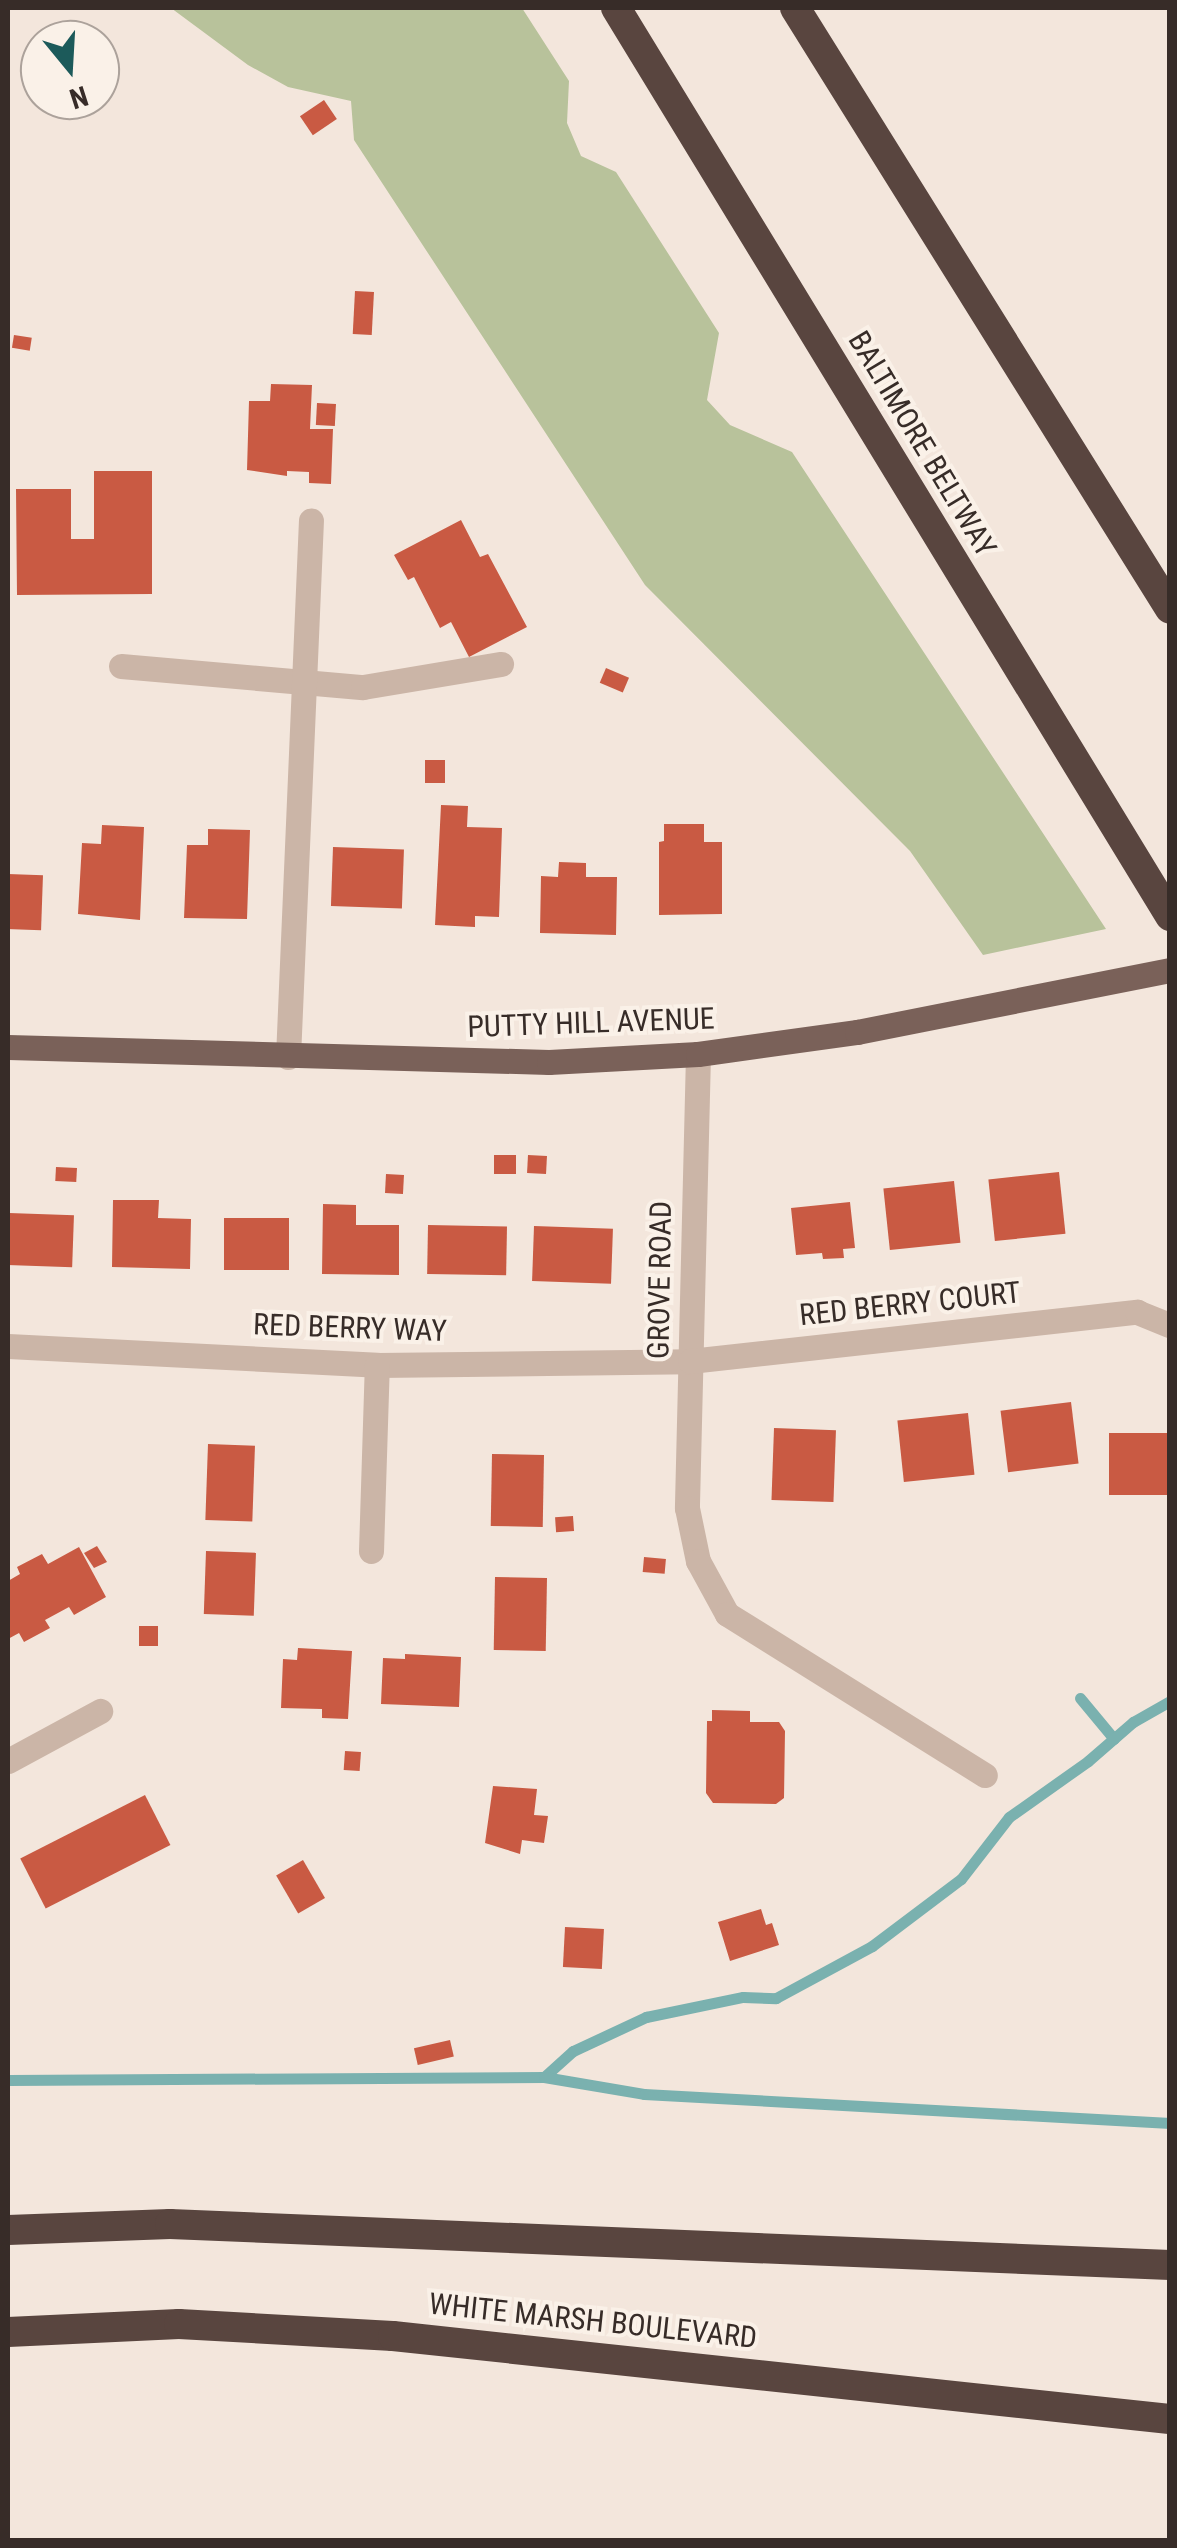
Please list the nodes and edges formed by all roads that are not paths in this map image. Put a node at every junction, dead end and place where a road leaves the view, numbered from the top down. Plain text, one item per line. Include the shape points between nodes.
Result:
1 (616, 8) edge
2 (795, 8) edge
3 (312, 520) dead end
4 (1170, 609) edge
5 (501, 664) dead end
6 (121, 666) dead end
7 (305, 682) junction
8 (1170, 916) edge
9 (1170, 970) edge
10 (8, 1047) edge
11 (698, 1054) junction
12 (288, 1057) junction
13 (1170, 1325) edge
14 (8, 1346) edge
15 (690, 1361) junction
16 (377, 1365) junction
17 (372, 1551) dead end
18 (100, 1711) dead end
19 (8, 1761) edge
20 (985, 1775) dead end
21 (8, 2230) edge
22 (1170, 2265) edge
23 (8, 2332) edge
24 (1170, 2419) edge

1 - 8 highway, BALTIMORE BELTWAY
2 - 4 highway
3 - 7 street
5 - 7 street via 363,686
6 - 7 street
7 - 12 street
9 - 11 main road, PUTTY HILL AVENUE via 857,1032
10 - 12 main road, PUTTY HILL AVENUE
11 - 12 main road, PUTTY HILL AVENUE via 548,1062
11 - 15 street, GROVE ROAD
13 - 15 street, RED BERRY COURT via 1137,1312
14 - 16 street, RED BERRY WAY
15 - 16 street, RED BERRY WAY
15 - 20 street, GROVE ROAD via 687,1508 698,1561 727,1614
16 - 17 street
18 - 19 street
21 - 22 highway via 170,2224
23 - 24 highway, WHITE MARSH BOULEVARD via 180,2324 354,2334

